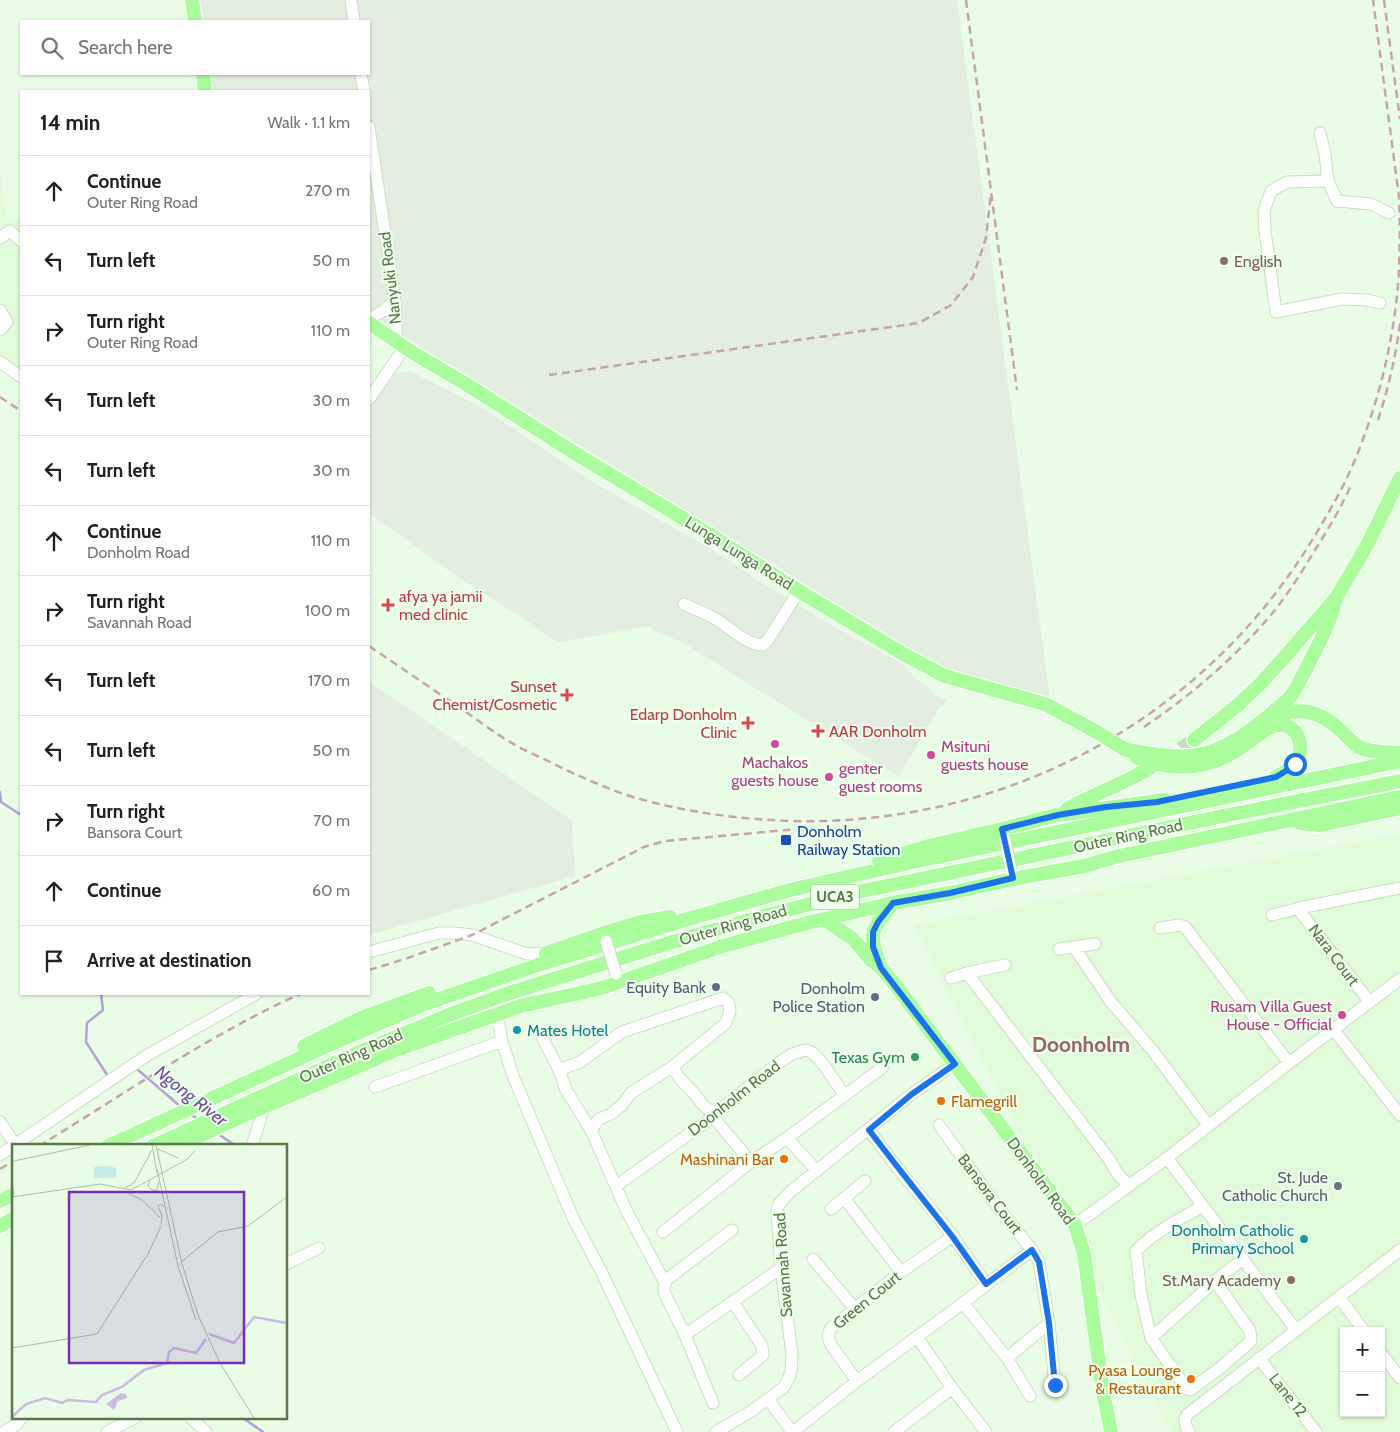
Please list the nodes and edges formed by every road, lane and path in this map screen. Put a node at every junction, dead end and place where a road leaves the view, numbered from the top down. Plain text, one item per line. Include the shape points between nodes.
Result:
1 (192, 0) edge
2 (351, 0) edge
3 (195, 20) edge
4 (354, 20) edge
5 (203, 75) edge
6 (362, 75) edge
7 (205, 90) edge
8 (364, 90) edge
9 (370, 133) edge
10 (1320, 133) dead end
11 (1328, 181) junction
12 (1389, 213) dead end
13 (0, 238) edge
14 (20, 240) edge
15 (395, 300) junction
16 (1380, 304) dead end
17 (0, 310) edge
18 (370, 320) edge
19 (370, 322) edge
20 (0, 330) edge
21 (400, 343) junction
22 (0, 362) edge
23 (20, 375) edge
24 (370, 397) edge
25 (1400, 478) edge
26 (799, 591) junction
27 (1336, 598) junction
28 (684, 604) dead end
29 (1268, 715) junction
30 (1194, 740) tunnel mouth
31 (1125, 750) junction
32 (1400, 753) edge
33 (1400, 761) edge
34 (1150, 768) tunnel mouth
35 (1276, 777) junction
36 (1400, 781) edge
37 (1400, 797) edge
38 (1400, 808) edge
39 (1058, 815) junction
40 (1277, 824) junction
41 (1004, 834) junction
42 (1012, 874) junction
43 (1400, 888) edge
44 (893, 903) junction
45 (1298, 908) junction
46 (1272, 915) dead end
47 (824, 919) junction
48 (1160, 928) dead end
49 (605, 937) junction
50 (1096, 944) dead end
51 (1074, 947) junction
52 (1059, 949) dead end
53 (370, 952) edge
54 (546, 953) junction
55 (1006, 965) dead end
56 (881, 968) junction
57 (967, 973) junction
58 (617, 978) junction
59 (951, 978) dead end
60 (1400, 979) edge
61 (254, 995) edge
62 (1369, 1001) junction
63 (497, 1014) junction
64 (1334, 1030) junction
65 (542, 1037) dead end
66 (502, 1040) junction
67 (1289, 1063) junction
68 (955, 1064) junction
69 (284, 1065) junction
70 (672, 1066) junction
71 (883, 1067) dead end
72 (560, 1072) junction
73 (376, 1086) dead end
74 (844, 1095) junction
75 (264, 1107) junction
76 (245, 1110) junction
77 (715, 1114) junction
78 (1400, 1115) edge
79 (0, 1122) edge
80 (938, 1125) dead end
81 (1208, 1125) junction
82 (591, 1130) junction
83 (869, 1130) junction
84 (188, 1136) junction
85 (786, 1138) junction
86 (15, 1144) joint
87 (112, 1144) edge
88 (160, 1144) edge
89 (180, 1144) edge
90 (253, 1144) edge
91 (12, 1146) edge
92 (0, 1155) edge
93 (1167, 1158) junction
94 (751, 1162) junction
95 (817, 1171) junction
96 (865, 1181) dead end
97 (616, 1186) junction
98 (1129, 1186) junction
99 (12, 1195) edge
100 (844, 1198) junction
101 (0, 1201) edge
102 (1203, 1206) junction
103 (831, 1209) dead end
104 (12, 1219) edge
105 (1075, 1225) junction
106 (0, 1226) edge
107 (12, 1229) edge
108 (732, 1230) dead end
109 (663, 1232) dead end
110 (0, 1235) edge
111 (952, 1236) junction
112 (319, 1248) dead end
113 (1032, 1250) junction
114 (1400, 1250) edge
115 (813, 1259) dead end
116 (1243, 1259) junction
117 (288, 1263) edge
118 (780, 1268) junction
119 (901, 1272) junction
120 (1215, 1281) junction
121 (665, 1283) junction
122 (986, 1284) junction
123 (1339, 1297) junction
124 (733, 1302) junction
125 (963, 1303) junction
126 (855, 1309) junction
127 (1049, 1323) junction
128 (1361, 1327) edge
129 (1296, 1330) junction
130 (685, 1335) junction
131 (917, 1337) junction
132 (1151, 1338) junction
133 (1385, 1357) edge
134 (1008, 1358) junction
135 (1259, 1358) junction
136 (738, 1375) dead end
137 (1400, 1378) edge
138 (857, 1380) junction
139 (1055, 1385) dead end
140 (952, 1388) junction
141 (1030, 1396) dead end
142 (768, 1399) junction
143 (713, 1402) dead end
144 (20, 1420) edge
145 (131, 1420) edge
146 (193, 1420) edge
147 (4, 1432) edge
148 (107, 1432) edge
149 (206, 1432) edge
150 (677, 1432) edge
151 (716, 1432) edge
152 (792, 1432) edge
153 (894, 1432) edge
154 (986, 1432) edge
155 (1111, 1432) edge
156 (1189, 1432) edge
157 (1316, 1432) edge

1 - 3 main road
2 - 4 street
5 - 7 main road
6 - 8 street
9 - 15 street, Nanyuki Road
10 - 11 street
11 - 12 street via 1337,201 1371,204
11 - 16 street via 1288,182 1271,191 1264,211 1276,312 1342,299
13 - 14 street via 10,231
15 - 18 street
15 - 21 street, Nanyuki Road
17 - 20 street via 7,322
19 - 21 main road, Lunga Lunga Road
21 - 24 street
21 - 26 main road, Lunga Lunga Road
22 - 23 street
25 - 27 main road via 1370,540
26 - 28 street via 763,645 742,638 714,618
26 - 31 main road, Lunga Lunga Road, bridge via 945,676 1045,704
27 - 29 main road, Lunga Lunga Road via 1330,621 1294,690
27 - 30 main road via 1264,680
29 - 31 main road, Lunga Lunga Road via 1232,743 1202,754
29 - 32 main road via 1295,710 1315,713 1363,749
31 - 35 main road, Lunga Lunga Road via 1136,757 1168,766 1205,764 1222,759 1271,727 1288,726 1301,742 1300,752 1295,764
32 - 35 main road, Outer Ring Road / UCA3
33 - 69 main road, Outer Ring Road / UCA3 via 922,860 745,903 501,977 368,1027
34 - 39 main road
35 - 39 main road, Outer Ring Road / UCA3 via 1157,802
36 - 76 main road, Outer Ring Road / UCA3 via 924,878 756,918 506,994 454,1013 350,1056
37 - 40 main road, Outer Ring Road / UCA3
38 - 40 main road via 1320,825
39 - 41 main road, Outer Ring Road / UCA3
40 - 42 main road, Outer Ring Road / UCA3 via 1084,866
41 - 42 street, bridge
41 - 49 main road, Outer Ring Road / UCA3 via 929,846 695,911 641,922
42 - 44 main road, Outer Ring Road / UCA3 via 950,893
43 - 45 street
44 - 47 main road, Outer Ring Road / UCA3
44 - 56 main road via 873,932 873,947
45 - 46 street
45 - 62 street, Nara Court
47 - 56 main road via 853,939
47 - 58 main road, UCA3
48 - 67 street via 1185,926
49 - 54 main road, Outer Ring Road / UCA3
49 - 58 street, bridge
50 - 51 street
51 - 52 street
51 - 81 street via 1111,1002 1153,1051
53 - 54 street via 439,933 454,933 472,935 527,954
54 - 69 main road, Outer Ring Road / UCA3 via 361,1018 296,1050
55 - 57 street
56 - 68 main road, Donholm Road
57 - 59 street
57 - 98 street
58 - 63 main road, UCA3
60 - 62 street
61 - 86 street via 166,1043
62 - 64 street
63 - 66 street
63 - 75 main road, UCA3 via 392,1051
64 - 67 street
64 - 78 street
65 - 72 street
66 - 73 street
66 - 150 street via 513,1076 573,1218
67 - 81 street
68 - 83 street, Savannah Road
68 - 105 main road, Donholm Road
69 - 87 main road, Outer Ring Road / UCA3
70 - 72 street via 726,1023 730,1011 728,1002 723,998 622,1032
70 - 77 street
70 - 82 street via 631,1093 622,1105 599,1119
71 - 74 street
72 - 82 street via 566,1090
74 - 77 street, Doonholm Road via 818,1058 805,1050 777,1064
74 - 85 street
75 - 76 main road, UCA3
75 - 90 street
76 - 84 main road, UCA3
77 - 94 street
77 - 97 street, Doonholm Road
79 - 86 street
80 - 113 street, Bansora Court
81 - 93 street
82 - 97 street
83 - 95 street, Savannah Road
83 - 111 street
84 - 88 main road, UCA3
84 - 89 main road, UCA3
85 - 94 street
85 - 95 street
91 - 92 street
93 - 98 street
93 - 102 street
94 - 109 street
95 - 118 street, Savannah Road via 779,1204
96 - 100 street
97 - 121 street via 626,1212
98 - 105 street
99 - 101 main road
100 - 103 street
100 - 119 street
102 - 116 street
102 - 132 street via 1161,1230 1136,1251 1141,1295
104 - 106 main road
105 - 155 main road, Donholm Road via 1084,1254 1102,1392
107 - 110 main road
108 - 121 street
111 - 119 street, Green Court
111 - 122 street
112 - 117 street
113 - 122 street
113 - 127 street, Bansora Court via 1039,1262
114 - 123 street
115 - 126 street
116 - 120 street
116 - 129 street
118 - 124 street
118 - 142 street, Savannah Road via 792,1354 791,1371 783,1388
119 - 126 street, Green Court
120 - 132 street
120 - 132 street via 1250,1331 1251,1341 1190,1390
121 - 130 street via 664,1292
122 - 125 street
123 - 128 street
123 - 129 street
124 - 130 street
124 - 136 street via 763,1349 763,1355
125 - 131 street
125 - 134 street
126 - 138 street, Green Court via 832,1327 828,1338
127 - 134 street
127 - 139 street, Bansora Court
129 - 135 street
130 - 143 street
131 - 138 street
131 - 140 street
133 - 137 street
134 - 141 street
135 - 156 street via 1188,1414 1185,1425
135 - 157 street, Lane 12
138 - 152 street
140 - 153 street
140 - 154 street
142 - 151 street
142 - 152 street
144 - 147 street
145 - 148 street
146 - 149 street

